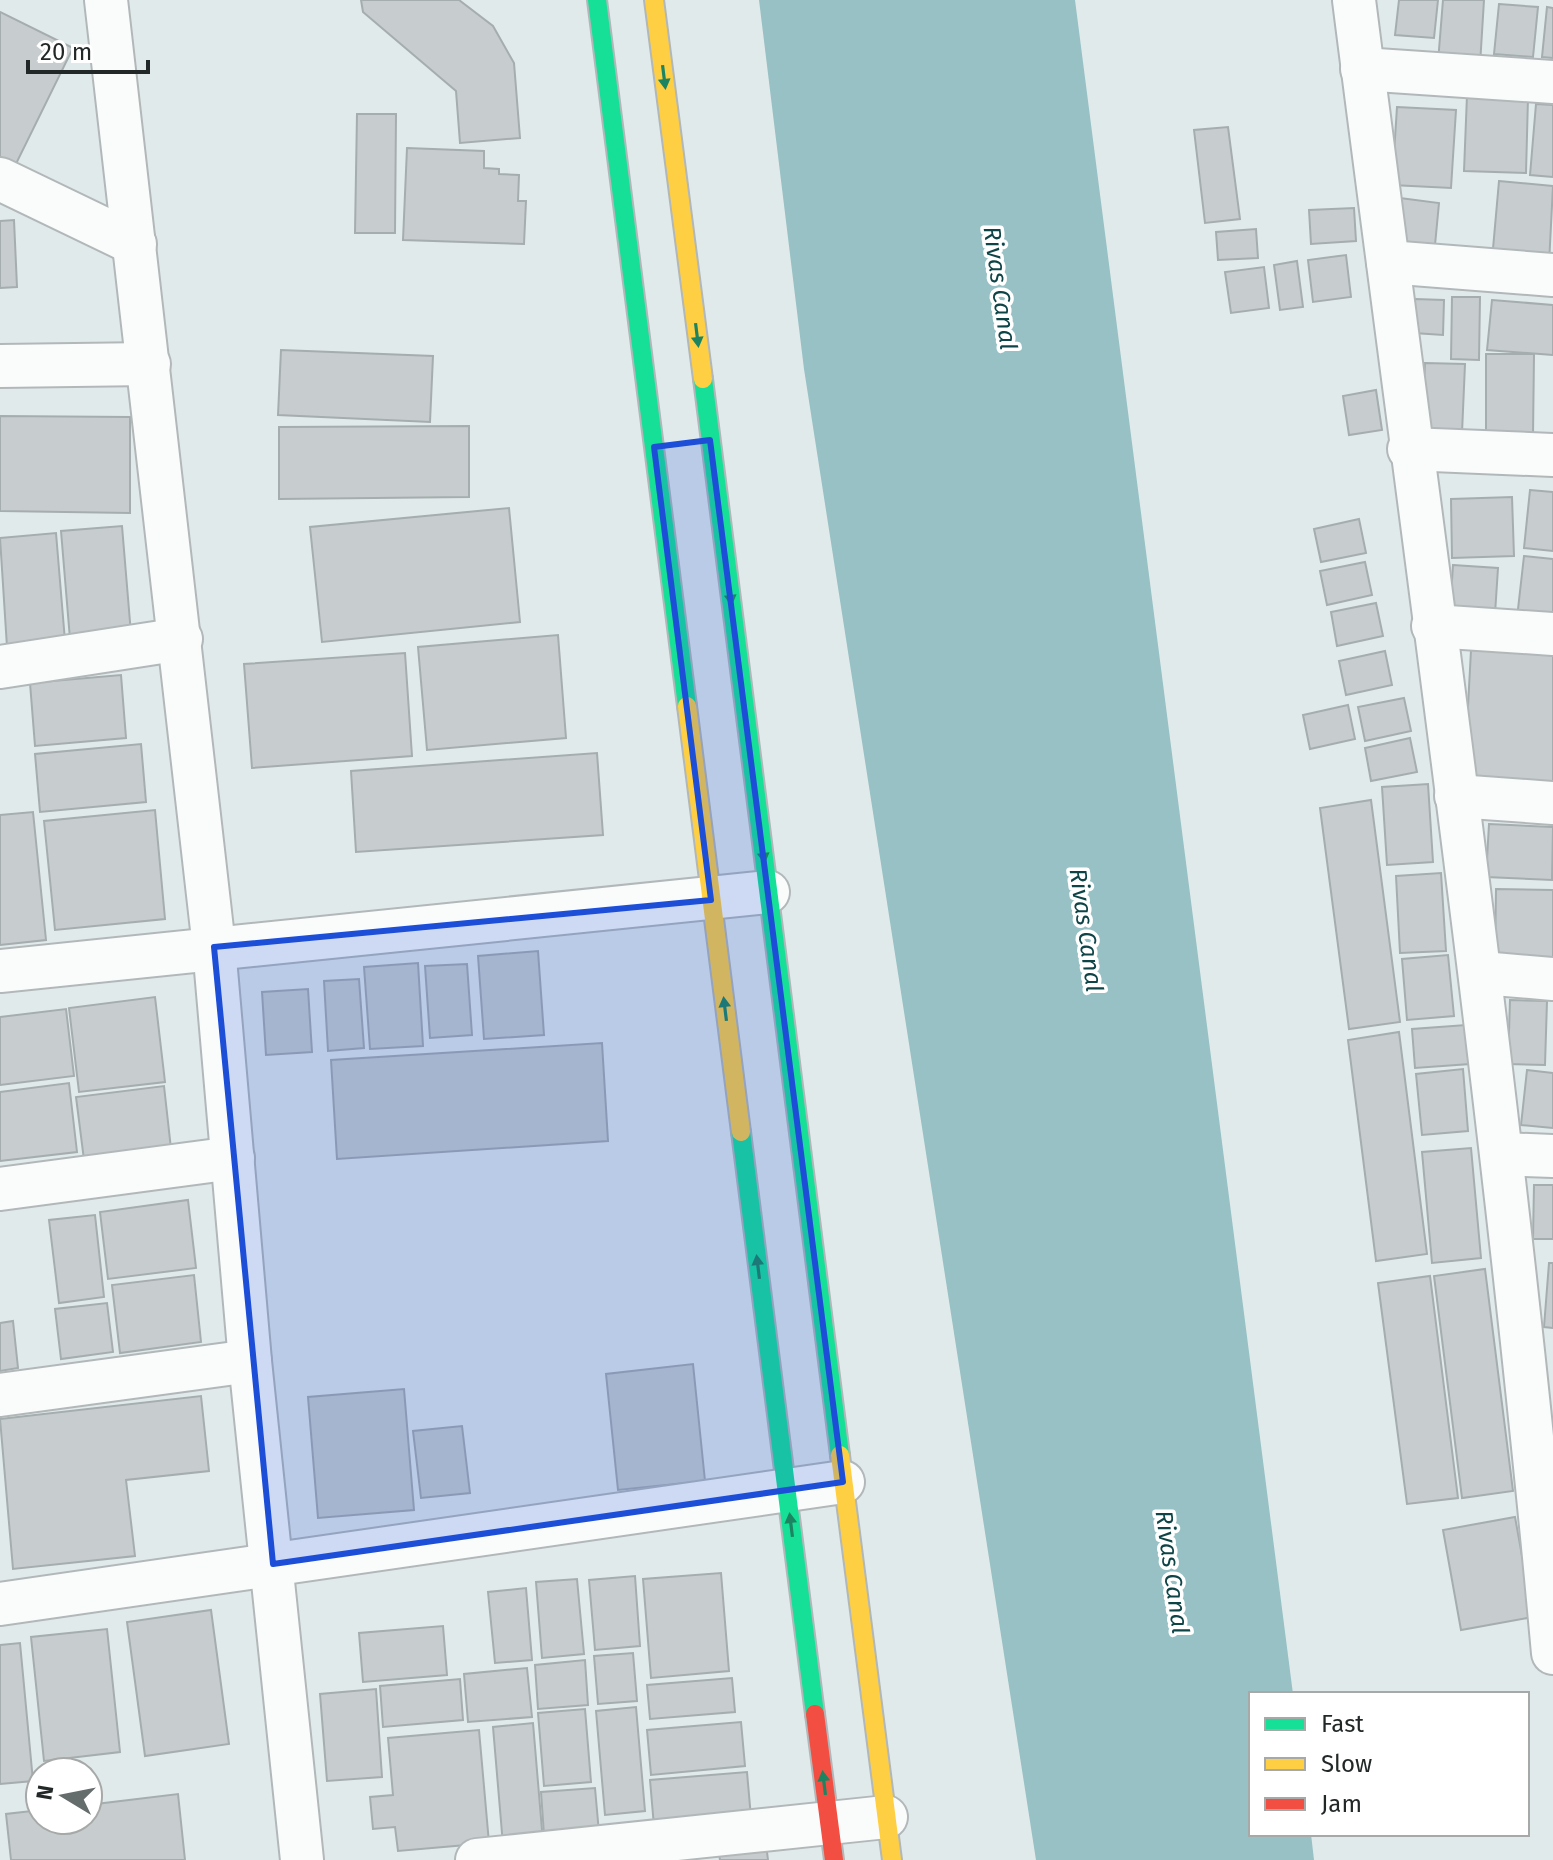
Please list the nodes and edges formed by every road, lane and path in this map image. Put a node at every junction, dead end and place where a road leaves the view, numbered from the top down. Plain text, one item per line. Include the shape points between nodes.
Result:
1 (106, 0) edge
2 (597, 0) edge
3 (654, 0) edge
4 (1354, 0) edge
5 (1362, 69) junction
6 (1553, 82) edge
7 (0, 179) edge
8 (135, 244) junction
9 (1388, 262) junction
10 (1553, 275) edge
11 (149, 364) junction
12 (0, 366) edge
13 (1409, 449) junction
14 (1553, 455) edge
15 (1433, 626) junction
16 (1553, 634) edge
17 (181, 639) junction
18 (0, 667) edge
19 (1456, 796) junction
20 (1553, 803) edge
21 (768, 892) junction
22 (711, 900) junction
23 (214, 947) junction
24 (0, 971) edge
25 (1482, 973) junction
26 (1553, 979) edge
27 (1502, 1154) junction
28 (1553, 1156) edge
29 (233, 1158) junction
30 (0, 1189) edge
31 (1538, 1340) edge
32 (250, 1361) junction
33 (0, 1395) edge
34 (843, 1482) junction
35 (786, 1490) junction
36 (1546, 1508) edge
37 (273, 1564) junction
38 (0, 1604) edge
39 (1553, 1653) edge
40 (886, 1817) junction
41 (831, 1842) edge
42 (302, 1860) edge
43 (477, 1860) edge
44 (892, 1860) edge

1 - 8 street
2 - 22 street via 661,446
3 -> 21 street via 703,441
4 - 5 street
5 - 6 street
5 - 9 street
7 - 8 street
8 - 11 street
9 - 10 street
9 - 13 street
11 - 12 street
11 - 17 street
13 - 14 street
13 - 15 street
15 - 16 street
15 - 19 street
17 - 18 street
17 - 23 street
19 - 20 street
19 - 25 street
21 - 22 street
21 - 34 street
22 - 23 street
35 -> 22 street
23 - 24 street
23 - 29 street
25 - 26 street
25 - 27 street
27 - 28 street
27 - 31 street
29 - 30 street
29 - 32 street
31 - 36 street
32 - 33 street
32 - 37 street
34 - 35 street
34 - 40 street
35 - 37 street
41 -> 35 street
36 - 39 street
37 - 38 street
37 - 42 street
40 - 41 street
40 - 44 street
41 - 43 street

